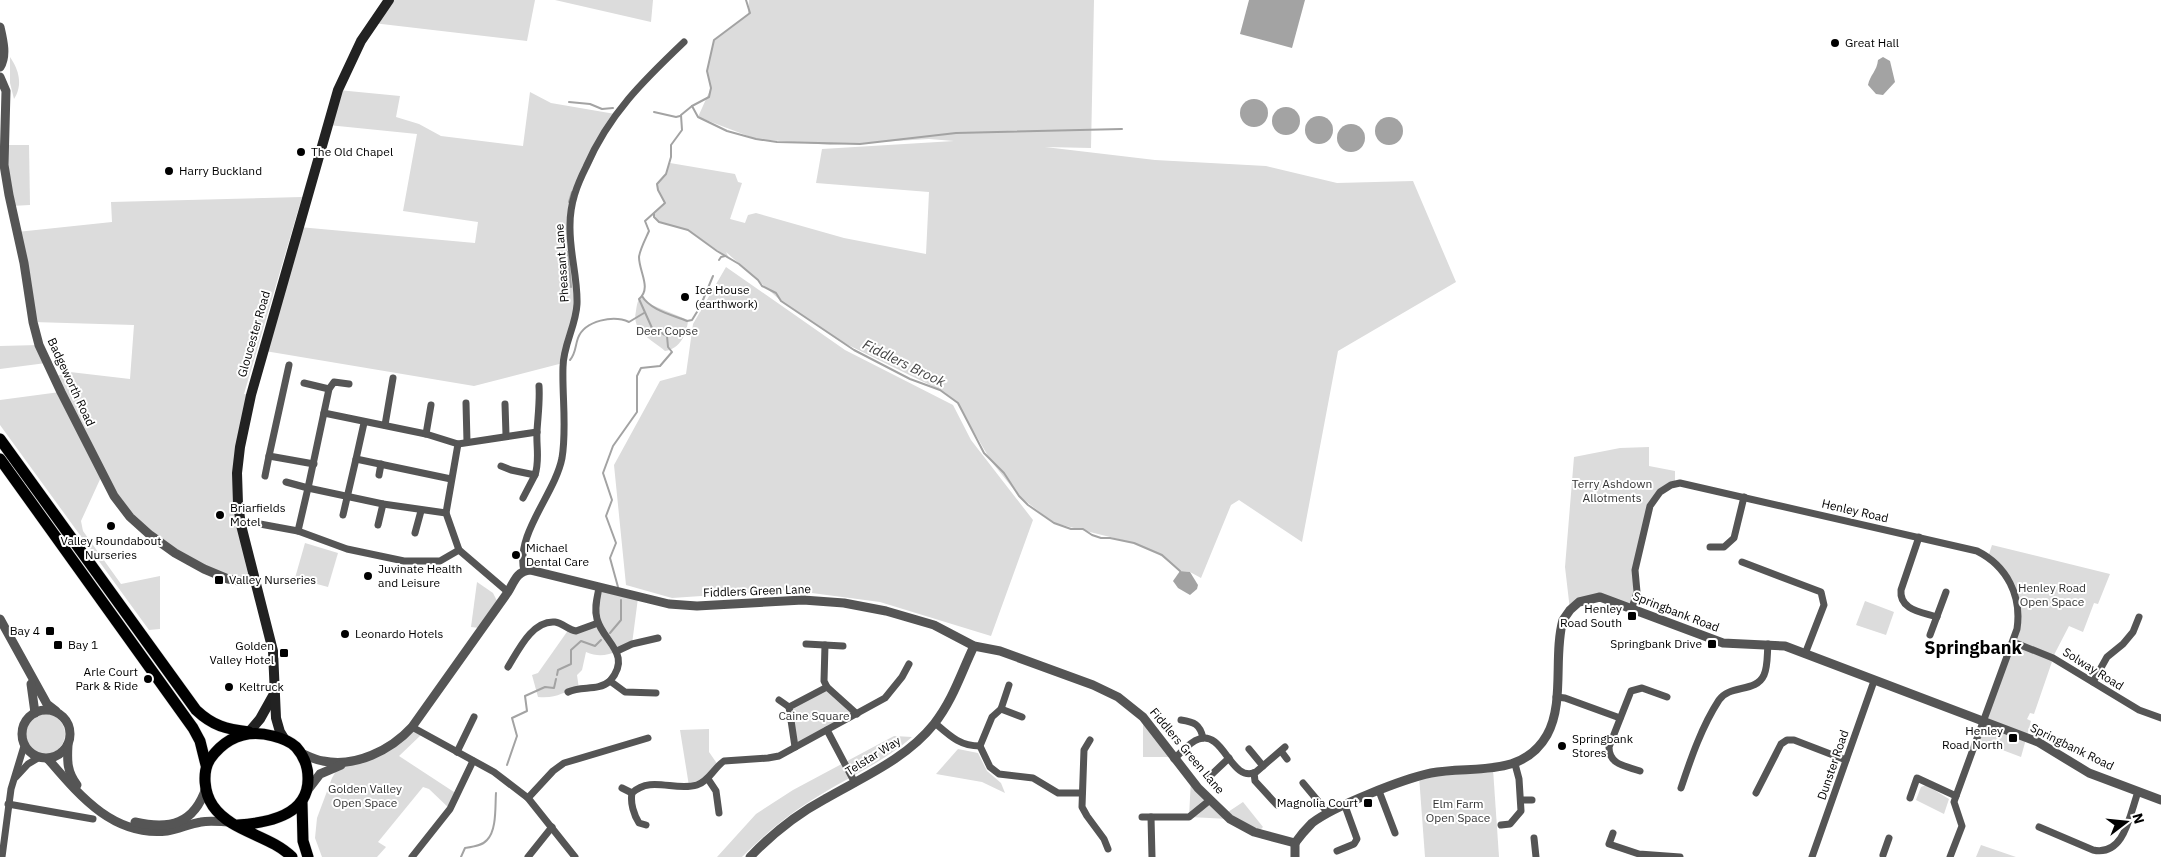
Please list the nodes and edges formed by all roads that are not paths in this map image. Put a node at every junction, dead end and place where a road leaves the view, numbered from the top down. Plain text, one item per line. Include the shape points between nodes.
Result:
1 (388, 0) edge
2 (0, 27) edge
3 (684, 42) dead end
4 (0, 68) edge
5 (0, 77) edge
6 (289, 365) dead end
7 (393, 378) dead end
8 (304, 383) dead end
9 (349, 384) dead end
10 (539, 386) dead end
11 (329, 389) junction
12 (466, 403) dead end
13 (505, 404) dead end
14 (431, 405) dead end
15 (324, 413) junction
16 (364, 423) junction
17 (385, 425) junction
18 (537, 432) junction
19 (426, 434) junction
20 (506, 435) junction
21 (0, 439) edge
22 (467, 442) junction
23 (458, 444) junction
24 (269, 456) junction
25 (0, 459) edge
26 (356, 459) junction
27 (314, 464) junction
28 (381, 464) junction
29 (500, 466) dead end
30 (379, 475) dead end
31 (536, 475) junction
32 (265, 476) dead end
33 (451, 479) junction
34 (286, 482) dead end
35 (308, 488) junction
36 (348, 496) junction
37 (1744, 497) junction
38 (523, 498) dead end
39 (383, 504) junction
40 (421, 511) junction
41 (446, 513) junction
42 (343, 515) dead end
43 (260, 524) dead end
44 (378, 526) dead end
45 (298, 531) junction
46 (415, 533) dead end
47 (1919, 537) junction
48 (1710, 547) dead end
49 (459, 550) junction
50 (1742, 562) dead end
51 (524, 571) junction
52 (253, 577) junction
53 (599, 588) junction
54 (508, 592) junction
55 (1946, 592) dead end
56 (1632, 608) junction
57 (1937, 617) junction
58 (2139, 617) dead end
59 (0, 619) edge
60 (598, 623) junction
61 (1930, 635) dead end
62 (654, 642) dead end
63 (2013, 642) junction
64 (806, 644) dead end
65 (1768, 644) junction
66 (825, 645) junction
67 (844, 646) dead end
68 (974, 646) junction
69 (617, 651) junction
70 (1805, 654) junction
71 (909, 664) dead end
72 (508, 667) dead end
73 (28, 672) junction
74 (610, 681) junction
75 (1874, 681) junction
76 (2093, 682) junction
77 (1009, 685) dead end
78 (827, 687) junction
79 (275, 691) junction
80 (568, 692) dead end
81 (656, 693) dead end
82 (1556, 697) junction
83 (1667, 697) dead end
84 (780, 700) dead end
85 (789, 707) junction
86 (1001, 709) junction
87 (34, 712) junction
88 (58, 713) junction
89 (857, 714) junction
90 (474, 717) dead end
91 (1022, 717) dead end
92 (2161, 717) edge
93 (1620, 718) junction
94 (1181, 720) dead end
95 (1983, 722) junction
96 (935, 723) junction
97 (412, 727) junction
98 (827, 730) junction
99 (249, 732) junction
100 (648, 738) dead end
101 (1203, 738) junction
102 (285, 740) junction
103 (1090, 740) dead end
104 (68, 745) junction
105 (24, 746) junction
106 (980, 746) junction
107 (795, 747) junction
108 (1249, 749) dead end
109 (456, 752) junction
110 (301, 753) junction
111 (43, 758) junction
112 (1229, 758) junction
113 (1174, 759) junction
114 (1288, 759) dead end
115 (1846, 760) junction
116 (473, 761) junction
117 (345, 762) junction
118 (1515, 764) junction
119 (206, 765) junction
120 (1263, 766) junction
121 (1640, 772) dead end
122 (1254, 773) junction
123 (1210, 776) dead end
124 (14, 778) junction
125 (708, 779) junction
126 (855, 783) junction
127 (1303, 783) dead end
128 (206, 788) junction
129 (622, 788) dead end
130 (1681, 788) dead end
131 (1379, 791) junction
132 (2138, 792) junction
133 (632, 793) junction
134 (1082, 793) junction
135 (1756, 793) dead end
136 (1956, 796) junction
137 (304, 798) junction
138 (528, 798) junction
139 (1910, 798) dead end
140 (1210, 800) junction
141 (1521, 800) junction
142 (1532, 800) dead end
143 (2161, 800) edge
144 (8, 804) junction
145 (1277, 806) dead end
146 (1345, 806) junction
147 (719, 813) dead end
148 (1328, 813) junction
149 (1142, 817) dead end
150 (1151, 817) junction
151 (93, 820) dead end
152 (235, 824) junction
153 (646, 825) dead end
154 (1501, 825) dead end
155 (552, 826) junction
156 (2039, 827) dead end
157 (1395, 833) dead end
158 (1613, 833) dead end
159 (1534, 838) dead end
160 (1889, 838) dead end
161 (1295, 843) junction
162 (1108, 849) dead end
163 (1338, 851) dead end
164 (1884, 856) edge
165 (2, 857) edge
166 (292, 857) edge
167 (308, 857) edge
168 (412, 857) edge
169 (528, 857) edge
170 (575, 857) edge
171 (750, 857) edge
172 (1152, 857) edge
173 (1296, 857) edge
174 (1536, 857) edge
175 (1680, 857) edge
176 (1812, 857) edge
177 (1950, 857) edge

1 - 52 main road, Gloucester Road via 361,41 338,90 251,395 240,447 238,480 241,525
2 - 4 street via 4,45 4,60
3 - 51 street, Pheasant Lane via 615,114 595,147 574,196 570,225 577,302 563,363 563,450 553,486 528,536 522,564
5 - 52 street, Badgeworth Road via 6,90 4,165 8,195 39,345 60,392 114,496 130,517 175,553 204,569 239,581
6 - 24 street
7 - 17 street
8 - 11 street
9 - 11 street via 334,382
10 - 18 street
11 - 15 street
12 - 22 street
13 - 20 street
14 - 19 street
15 - 16 street
15 - 27 street
16 - 17 street
16 - 26 street
17 - 19 street
18 - 20 street
18 - 31 street
19 - 23 street
20 - 22 street
21 - 99 highway via 196,710 208,721 226,729
22 - 23 street
23 - 33 street
24 - 27 street
24 - 32 street
25 - 119 highway via 193,728
26 - 28 street
26 - 36 street
27 - 35 street
28 - 30 street
28 - 33 street
29 - 31 street
31 - 38 street
33 - 41 street
34 - 35 street
35 - 36 street
35 - 45 street
36 - 39 street
36 - 42 street
37 - 47 street, Henley Road
37 - 48 street via 1732,541 1724,547
37 - 56 street, Henley Road via 1685,483 1671,485 1660,492 1652,501 1647,516 1635,570 1638,592
39 - 40 street
39 - 44 street
40 - 41 street
40 - 46 street
41 - 49 street
43 - 45 street
45 - 49 street via 348,550 404,561 440,561
47 - 57 street via 1901,598 1907,606
47 - 63 street, Henley Road via 1977,551 1998,566 2008,578 2016,599 2018,622
49 - 54 street
50 - 70 street via 1821,592 1824,605
51 - 53 street, Fiddlers Green Lane
51 - 54 street
52 - 79 main road, Gloucester Road via 274,650
53 - 60 street via 595,608
53 - 68 street, Fiddlers Green Lane via 669,604 697,606 803,600 844,603 934,625
54 - 97 street
55 - 57 street
56 - 65 street, Springbank Road via 1723,643
56 - 82 street, Springbank Road via 1594,597 1579,602 1570,610 1562,624
57 - 61 street
58 - 76 street via 2133,632 2106,657
59 - 73 street
60 - 69 street
60 - 72 street via 576,631 555,622 542,624 529,635
62 - 69 street via 632,644
63 - 76 street, Solway Road via 2051,656
63 - 95 street, Henley Road
64 - 66 street
65 - 70 street, Springbank Road via 1785,646
65 - 130 street via 1766,670 1761,680 1728,692 1718,701
66 - 67 street
66 - 78 street via 824,681
68 - 96 street, Telstar Way via 959,684
68 - 113 street, Fiddlers Green Lane via 1000,650 1110,692 1143,717
69 - 74 street via 617,668
70 - 75 street, Springbank Road
71 - 89 street via 885,698
73 - 87 street via 34,693
73 - 88 street via 46,704
74 - 80 street via 596,688
74 - 81 street via 625,692 647,697
75 - 95 street, Springbank Road
75 - 115 street, Dunster Road
76 - 92 street, Solway Road via 2139,710
77 - 86 street
78 - 85 street
78 - 89 street
79 - 99 main road, Gloucester Road
79 - 102 main road, Gloucester Road via 276,718
82 - 93 street
82 - 118 street, Springbank Road via 1547,735 1531,754
83 - 93 street via 1642,688 1634,689 1628,694
84 - 85 street
85 - 107 street
86 - 91 street
86 - 106 street via 992,717
87 - 88 street via 50,710
87 - 105 street via 22,728
88 - 104 street via 70,729
89 - 98 street
90 - 109 street
93 - 121 street via 1609,747 1610,756 1614,762
94 - 101 street via 1197,724
95 - 132 street, Springbank Road via 2038,742 2089,773
95 - 136 street, Henley Road
96 - 106 street via 961,744
96 - 126 street, Telstar Way via 903,753
97 - 109 street
97 - 117 street via 402,738 381,751
98 - 107 street
98 - 126 street
99 - 102 highway
99 - 119 highway via 229,741
100 - 138 street via 564,763 553,770
101 - 112 street via 1214,742
101 - 113 street via 1192,742
102 - 110 highway
103 - 134 street via 1084,750
104 - 111 street via 60,755
104 - 128 street via 67,764 80,790 103,809 129,821 160,825 186,818 196,811
105 - 111 street via 32,755
105 - 124 street
106 - 134 street via 990,767 999,774 1033,778 1058,793
107 - 125 street via 774,758 724,762
108 - 120 street
109 - 116 street
110 - 117 street via 322,761
110 - 137 highway via 308,769
111 - 124 street via 28,764
111 - 152 street via 90,805 133,828 167,830 202,821
112 - 122 street via 1242,772
112 - 123 street
113 - 140 street, Fiddlers Green Lane
114 - 120 street via 1283,749
115 - 135 street via 1792,739 1786,740
115 - 176 street, Dunster Road
116 - 138 street via 494,772
116 - 168 street via 450,809
117 - 137 street via 320,774
118 - 131 street, Springbank Road via 1430,774
118 - 141 street
119 - 128 highway
120 - 122 street
122 - 145 street via 1255,781
124 - 144 street
125 - 133 street via 689,786 649,784
125 - 147 street via 716,791
126 - 171 street, Telstar Way via 791,820
127 - 148 street
128 - 152 highway via 213,806
129 - 133 street
131 - 146 street, Springbank Road
131 - 157 street
132 - 143 street, Springbank Road
132 - 156 street via 2121,840 2110,849 2093,850
133 - 153 street via 635,817
134 - 162 street via 1083,810
136 - 139 street via 1918,778
136 - 177 street via 1954,802 1962,826
137 - 152 highway via 273,820
137 - 167 highway via 303,841
138 - 155 street
140 - 150 street via 1189,817
140 - 161 street, Fiddlers Green Lane via 1230,818 1254,832
141 - 142 street
141 - 154 street via 1521,811 1510,824
144 - 151 street
144 - 165 street
146 - 148 street, Springbank Road
146 - 163 street via 1357,839 1354,844
148 - 161 street, Springbank Road via 1312,824
149 - 150 street
150 - 172 street
152 - 166 highway
155 - 169 street
155 - 170 street
158 - 175 street via 1609,844 1639,854
159 - 174 street
160 - 164 street
161 - 173 street

